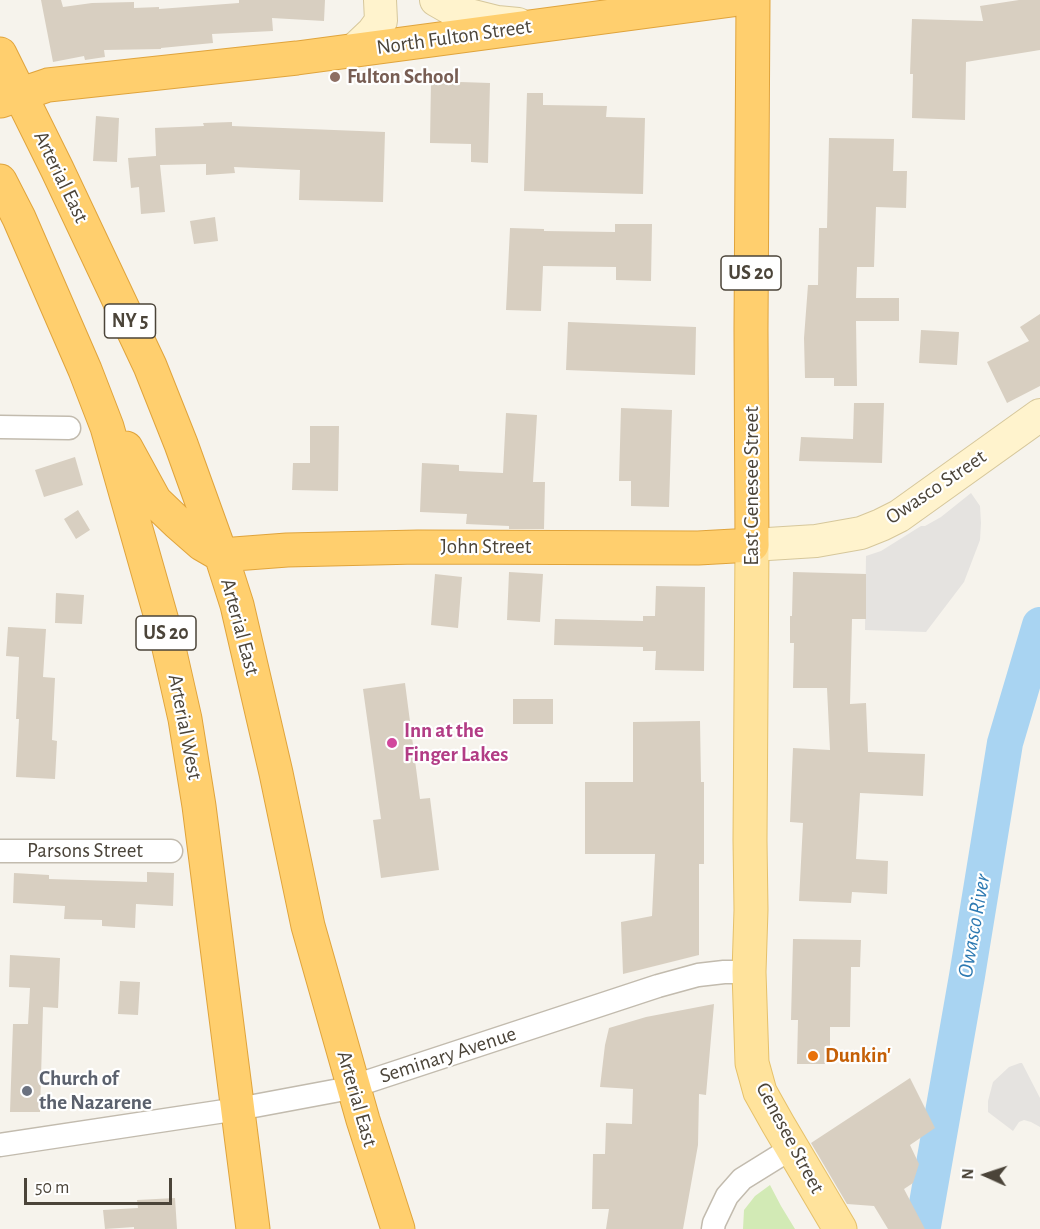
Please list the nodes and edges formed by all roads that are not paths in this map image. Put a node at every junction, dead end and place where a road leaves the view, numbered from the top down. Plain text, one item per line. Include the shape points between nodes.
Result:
1 (380, 0) edge
2 (436, 0) edge
3 (732, 0) edge
4 (753, 0) edge
5 (537, 26) junction
6 (354, 50) junction
7 (0, 54) edge
8 (10, 98) edge
9 (0, 181) edge
10 (1040, 415) edge
11 (0, 427) edge
12 (107, 427) junction
13 (69, 428) dead end
14 (752, 545) junction
15 (221, 555) junction
16 (171, 850) dead end
17 (0, 851) edge
18 (750, 972) junction
19 (353, 1085) junction
20 (238, 1109) junction
21 (0, 1145) edge
22 (792, 1148) junction
23 (254, 1229) edge
24 (398, 1229) edge
25 (713, 1229) edge
26 (840, 1229) edge

1 - 6 main road via 381,21
2 - 5 main road via 457,12
3 - 5 highway, North Fulton Street
4 - 14 highway, East Genesee Street / US 20
5 - 6 highway, North Fulton Street
6 - 8 highway, North Fulton Street via 48,85
7 - 8 highway, Arterial East / NY 5
8 - 15 highway, Arterial East / NY 5 via 76,208 150,366
9 - 12 highway, Arterial West / US 20 via 86,370
10 - 14 main road, Owasco Street via 881,525 816,541
11 - 13 street
12 - 15 highway via 126,448 156,501 202,544
12 - 20 highway, Arterial West / US 20 via 166,635 185,719
14 - 15 highway, John Street via 373,548
14 - 18 main road, East Genesee Street
15 - 19 highway, Arterial East via 237,605 308,926
16 - 17 street, Parsons Street
18 - 19 street, Seminary Avenue via 698,975 658,986
18 - 22 main road, Genesee Street via 752,1063 760,1092
19 - 20 street, Seminary Avenue
19 - 24 highway, Arterial East
20 - 21 street, Seminary Avenue
20 - 23 highway, Arterial West / US 20
22 - 25 street via 742,1179 727,1196
22 - 26 main road, Genesee Street

